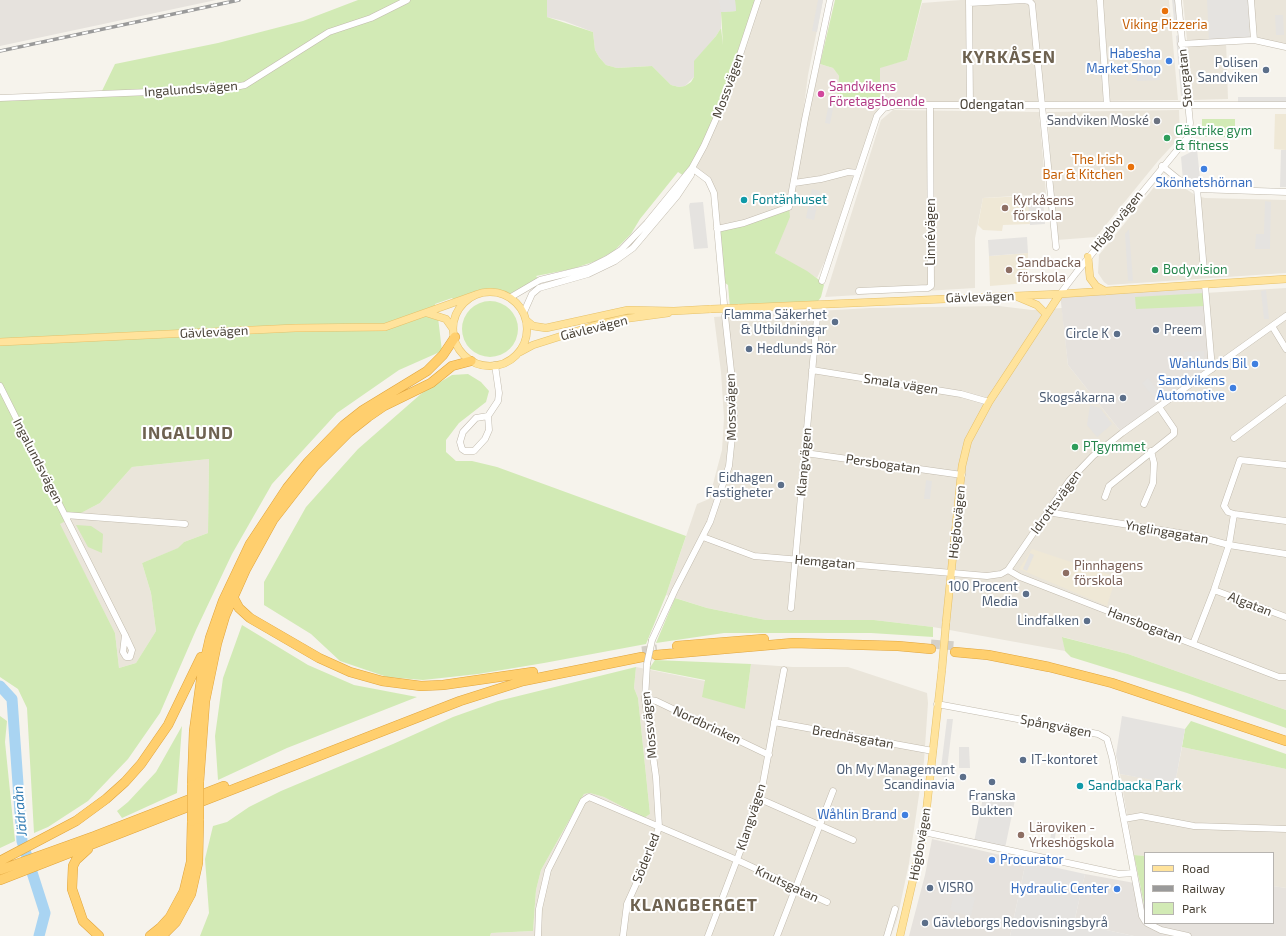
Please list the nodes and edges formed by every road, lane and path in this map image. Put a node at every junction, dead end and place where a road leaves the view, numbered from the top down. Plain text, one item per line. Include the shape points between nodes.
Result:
1 (407, 0) edge
2 (758, 0) edge
3 (830, 0) edge
4 (1100, 0) edge
5 (1178, 0) edge
6 (1251, 0) edge
7 (969, 1) edge
8 (1254, 40) junction
9 (1181, 44) junction
10 (1286, 47) edge
11 (0, 98) edge
12 (930, 105) junction
13 (970, 105) junction
14 (1042, 105) junction
15 (1107, 105) junction
16 (1188, 105) junction
17 (1286, 105) edge
18 (1162, 166) junction
19 (692, 168) junction
20 (858, 173) junction
21 (794, 183) junction
22 (1197, 189) junction
23 (1286, 192) edge
24 (717, 229) junction
25 (1056, 247) dead end
26 (1088, 257) junction
27 (1204, 271) dead end
28 (567, 277) junction
29 (1286, 279) edge
30 (822, 281) dead end
31 (1205, 285) junction
32 (859, 291) dead end
33 (1108, 292) junction
34 (478, 294) junction
35 (1060, 294) junction
36 (1015, 296) junction
37 (511, 297) junction
38 (724, 304) dead end
39 (674, 311) junction
40 (524, 312) junction
41 (426, 313) junction
42 (1046, 314) junction
43 (725, 316) dead end
44 (1286, 316) edge
45 (817, 317) dead end
46 (527, 321) junction
47 (1272, 326) junction
48 (454, 333) junction
49 (0, 342) edge
50 (1286, 349) edge
51 (518, 354) junction
52 (471, 361) junction
53 (495, 365) junction
54 (1212, 369) junction
55 (812, 370) junction
56 (0, 386) edge
57 (1286, 399) edge
58 (989, 402) junction
59 (1159, 407) junction
60 (488, 416) junction
61 (1234, 438) dead end
62 (1152, 451) junction
63 (805, 453) junction
64 (1286, 465) edge
65 (962, 475) junction
66 (1105, 497) dead end
67 (1144, 504) dead end
68 (1047, 512) junction
69 (1234, 514) junction
70 (65, 515) junction
71 (1286, 521) edge
72 (185, 524) dead end
73 (703, 538) junction
74 (1229, 545) junction
75 (1286, 554) edge
76 (796, 560) junction
77 (1008, 570) junction
78 (951, 573) junction
79 (1214, 590) junction
80 (233, 597) junction
81 (791, 608) dead end
82 (1286, 617) edge
83 (126, 635) dead end
84 (210, 638) junction
85 (1193, 644) junction
86 (931, 646) tunnel mouth
87 (656, 652) tunnel mouth
88 (644, 657) junction
89 (784, 670) dead end
90 (522, 675) junction
91 (1285, 678) edge
92 (645, 699) junction
93 (937, 704) junction
94 (774, 722) junction
95 (1286, 734) edge
96 (1286, 741) edge
97 (933, 751) junction
98 (769, 755) junction
99 (196, 783) junction
100 (833, 791) dead end
101 (760, 799) junction
102 (1124, 819) junction
103 (196, 820) junction
104 (819, 824) junction
105 (659, 827) junction
106 (1286, 829) edge
107 (924, 832) junction
108 (853, 840) dead end
109 (97, 844) junction
110 (49, 857) junction
111 (737, 860) junction
112 (0, 861) edge
113 (0, 870) edge
114 (12, 871) junction
115 (1134, 873) junction
116 (0, 880) edge
117 (795, 887) junction
118 (827, 902) dead end
119 (895, 909) dead end
120 (1144, 914) edge
121 (1150, 924) edge
122 (624, 935) edge
123 (99, 936) edge
124 (150, 936) edge
125 (162, 936) edge
126 (538, 936) edge
127 (708, 936) edge
128 (777, 936) edge
129 (887, 936) edge
130 (900, 936) edge
131 (1188, 936) edge

1 - 11 street, Ingalundsvägen via 371,18 329,32 245,85 225,89
2 - 19 street, Mossvägen via 727,94
3 - 21 street
4 - 15 street
5 - 9 street, Storgatan
6 - 8 street
7 - 13 street
7 - 14 street via 1030,2
8 - 9 street
8 - 10 street
9 - 16 street, Storgatan
12 - 13 street, Odengatan
12 - 20 street, Odengatan via 896,105 880,111
12 - 32 street, Linnévägen via 931,286
13 - 14 street, Odengatan
14 - 15 street, Odengatan
14 - 25 street
15 - 16 street, Odengatan
16 - 17 street, Odengatan
16 - 18 street, Storgatan via 1188,137
18 - 22 street via 1178,179
18 - 26 street, Högbovägen
19 - 24 street via 711,186
19 - 28 street, Mossvägen via 691,175 677,196 633,248 601,268
20 - 21 street via 848,172
20 - 30 street, Odengatan
21 - 24 street via 787,208 744,223
22 - 23 street
22 - 27 street
24 - 38 street
26 - 33 main road via 1090,278 1096,286
26 - 35 street, Högbovägen
28 - 37 street, Mossvägen via 540,280
28 - 40 street, Mossvägen via 539,288 530,297
29 - 31 main road, Gävlevägen
31 - 33 main road, Gävlevägen
31 - 54 street
33 - 35 main road, Gävlevägen
34 - 37 main road via 497,292
34 - 41 main road, Gävlevägen
34 - 48 main road via 461,306 455,317
35 - 36 main road, Gävlevägen
35 - 42 main road, Högbovägen
36 - 39 main road, Gävlevägen, bridge
36 - 42 main road via 1037,305
37 - 40 main road
39 - 46 main road, Gävlevägen via 628,310 546,328 533,326
39 - 51 main road, Gävlevägen via 593,326 533,344
40 - 46 main road
41 - 48 main road via 446,319
41 - 49 main road, Gävlevägen via 385,327
42 - 58 main road, Högbovägen
43 - 73 street, Mossvägen via 733,389 732,448 718,501
44 - 47 street, Idrottsvägen
45 - 55 street, Klangvägen
46 - 51 main road via 528,333
47 - 50 street
47 - 54 street, Idrottsvägen
48 - 52 main road via 460,351
48 - 84 highway via 443,355 428,371 362,410 308,462 287,488 250,544 233,576
51 - 53 main road
52 - 53 main road via 487,366
52 - 80 highway via 452,366 431,383 384,406 349,432 315,466 273,520 251,558
53 - 60 street via 499,394 496,405
54 - 59 street, Idrottsvägen
55 - 58 street, Smala vägen via 961,394
55 - 63 street, Klangvägen
56 - 70 street, Ingalundsvägen
57 - 61 street
58 - 65 main road, Högbovägen via 968,441
59 - 62 street via 1175,431
59 - 68 street, Idrottsvägen via 1093,456 1069,481
60 - 60 street via 476,418 463,432 460,442 465,451 474,451 485,439 489,430
62 - 66 street via 1109,486
62 - 67 street via 1155,468 1153,482
63 - 65 street, Persbogatan
63 - 76 street, Klangvägen
64 - 69 street via 1240,460 1224,506 1228,512
65 - 78 main road, Högbovägen
68 - 74 street, Ynglingagatan via 1192,535
68 - 77 street, Idrottsvägen
69 - 71 street
69 - 74 street
70 - 72 street, Ingalundsvägen
70 - 83 street, Ingalundsvägen
73 - 76 street, Hemgatan via 754,556
73 - 88 street, Mossvägen, bridge
74 - 75 street, Ynglingagatan
74 - 79 street
76 - 78 street, Hemgatan
76 - 81 street, Klangvägen
77 - 78 street via 996,576
77 - 85 street, Hansbogatan
78 - 93 main road, Högbovägen, bridge
79 - 82 street, Algatan
79 - 85 street
80 - 90 highway via 239,608 250,618 319,658 366,677 420,686
80 - 99 highway via 210,669
84 - 99 highway via 198,700
84 - 112 highway via 175,712 141,764 106,799 76,821
85 - 91 street, Hansbogatan
86 - 87 highway via 793,643
88 - 90 highway
88 - 92 street, Mossvägen
88 - 109 highway via 523,681 460,701
89 - 94 street, Klangvägen
90 - 110 highway via 391,720
92 - 98 street, Nordbrinken via 656,701
92 - 105 street, Mossvägen via 656,777
93 - 97 main road, Högbovägen
93 - 102 street, Spångvägen via 1104,737 1109,745
94 - 97 street, Brednäsgatan
94 - 98 street, Klangvägen
95 - 96 highway via 1113,677 1051,661 989,650 956,649 1112,682
97 - 107 main road, Högbovägen
98 - 101 street, Klangvägen
99 - 103 highway, bridge
100 - 104 street
101 - 104 street
101 - 111 street, Klangvägen
102 - 106 street via 1141,816 1194,826
102 - 115 street, Spångvägen
103 - 124 highway via 191,862 184,891 170,917
103 - 125 highway via 198,863 191,894 176,922
104 - 108 street
104 - 117 street
105 - 111 street, Knutsgatan
105 - 122 street, Söderled via 651,852 627,904
105 - 126 street via 594,797 584,799 548,870 539,909
107 - 115 street via 1119,874
107 - 130 main road, Högbovägen via 906,919
109 - 110 highway
109 - 123 highway via 76,860 71,880 75,902 83,921
110 - 114 highway
111 - 117 street, Knutsgatan
111 - 127 street, Klangvägen
113 - 114 highway
114 - 116 highway
115 - 120 street, Spångvägen
117 - 118 street, Knutsgatan
117 - 128 street
119 - 129 street
121 - 131 street, Spångvägen via 1161,930

